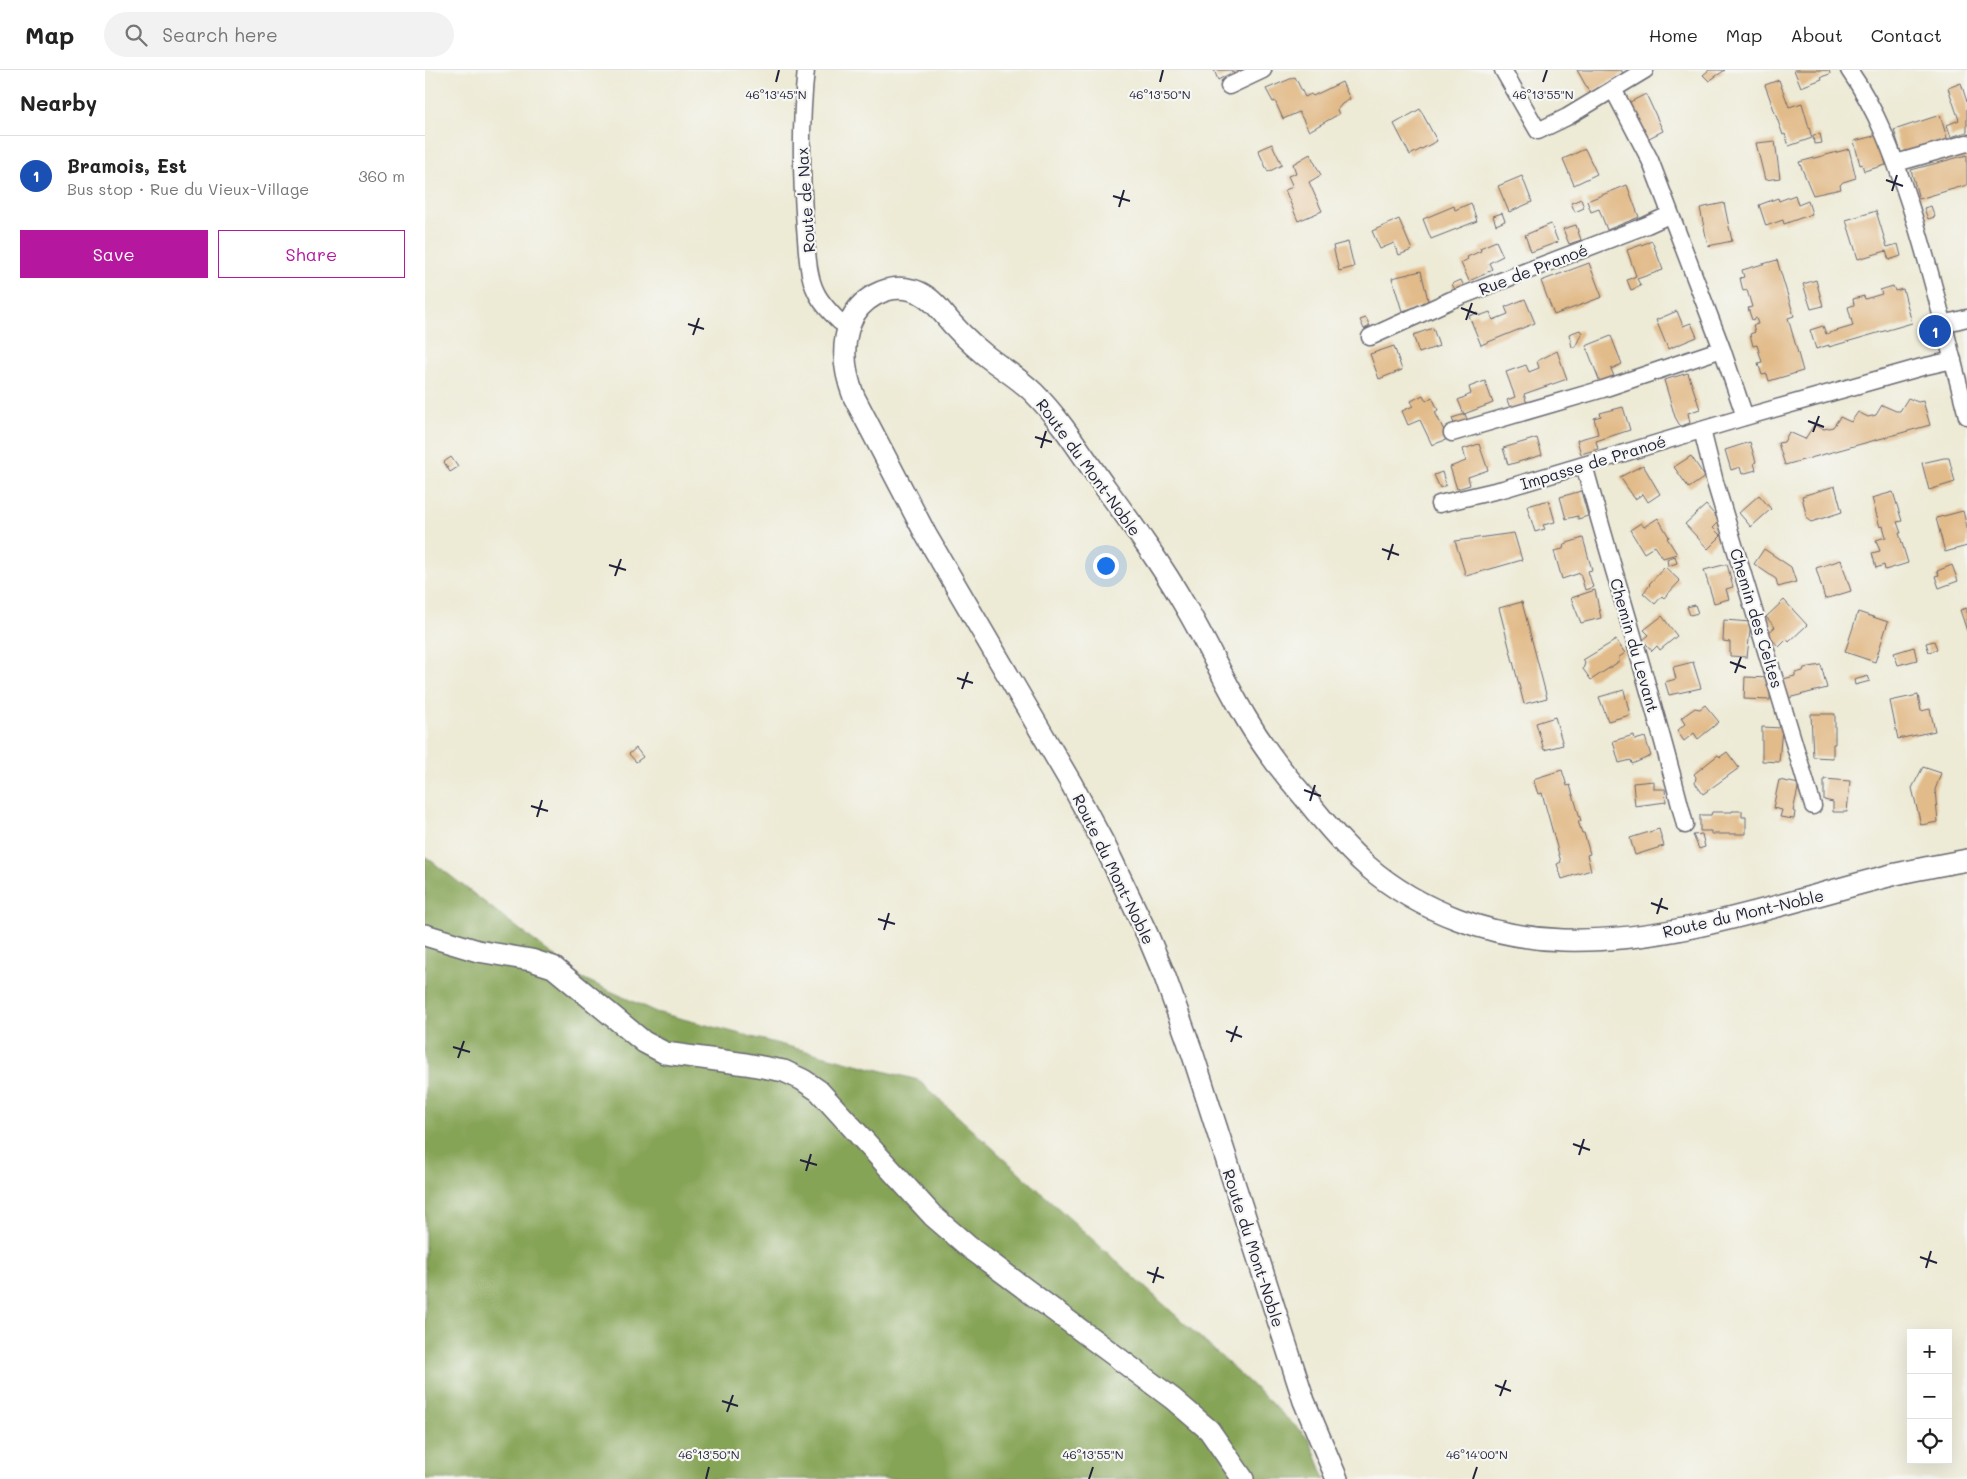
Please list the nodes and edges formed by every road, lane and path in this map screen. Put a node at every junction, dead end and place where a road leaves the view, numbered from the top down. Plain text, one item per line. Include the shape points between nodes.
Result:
1 (806, 70) edge
2 (1263, 70) edge
3 (1503, 70) edge
4 (1645, 70) edge
5 (1849, 70) edge
6 (1229, 86) dead end
7 (1613, 90) junction
8 (1967, 143) edge
9 (1896, 163) junction
10 (1669, 215) junction
11 (1967, 318) edge
12 (839, 322) dead end
13 (1943, 324) junction
14 (1370, 337) dead end
15 (1721, 349) junction
16 (1953, 360) junction
17 (1967, 416) edge
18 (1745, 417) junction
19 (1702, 430) junction
20 (1452, 434) dead end
21 (1584, 465) junction
22 (1439, 504) dead end
23 (1813, 806) dead end
24 (1685, 825) dead end
25 (1967, 860) edge
26 (425, 935) edge
27 (1243, 1479) edge
28 (1337, 1479) edge

1 - 12 street, Route de Nax via 800,151 809,262 815,291
2 - 6 street
3 - 7 street via 1538,131
4 - 7 street
5 - 9 street via 1880,124
7 - 10 street via 1650,160
8 - 9 street
9 - 13 street via 1925,249
10 - 14 street, Rue de Pranoé via 1451,300
10 - 15 street
11 - 13 street
13 - 16 street
15 - 18 street
15 - 20 street via 1603,389
16 - 17 street
16 - 18 street
18 - 19 street, Impasse de Pranoé
19 - 21 street, Impasse de Pranoé
19 - 23 street, Chemin des Celtes
21 - 22 street, Impasse de Pranoé
21 - 24 street, Chemin du Levant
25 - 28 street, Route du Mont-Noble via 1895,874 1705,925 1597,940 1523,936 1478,926 1433,908 1393,886 1367,866 1321,819 1273,759 1244,715 1159,563 1037,396 963,336 923,294 890,289 868,299 852,318 845,342 847,378 854,397 926,535 1071,783 1147,934 1193,1055 1304,1401
26 - 27 street via 478,951 553,967 643,1042 665,1053 784,1071 803,1080 819,1091 933,1216 1209,1430

